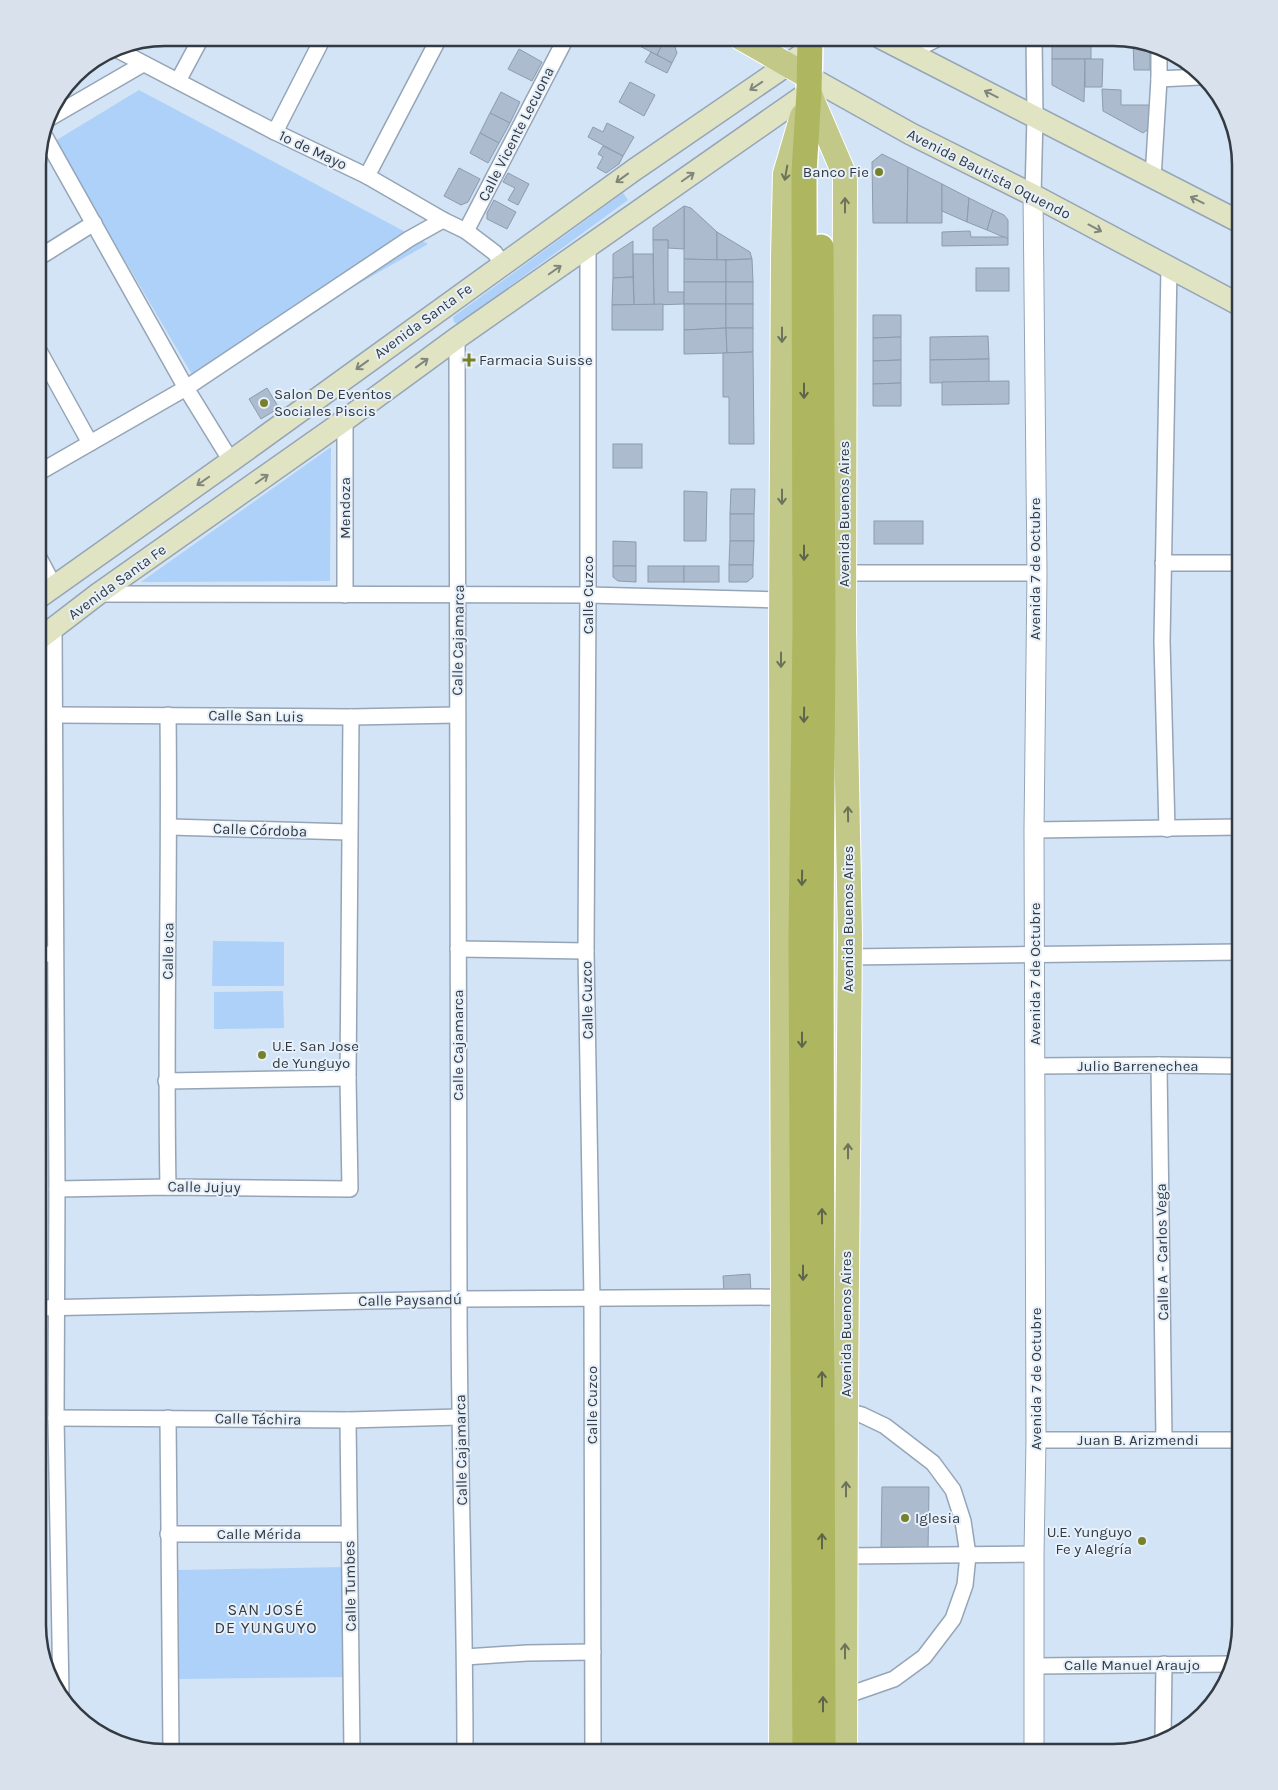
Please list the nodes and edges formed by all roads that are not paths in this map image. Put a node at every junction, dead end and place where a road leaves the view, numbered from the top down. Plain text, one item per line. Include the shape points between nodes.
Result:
1 (197, 46) edge
2 (319, 46) edge
3 (435, 46) edge
4 (562, 46) edge
5 (756, 47) edge
6 (806, 47) edge
7 (810, 47) edge
8 (899, 47) edge
9 (921, 47) edge
10 (1034, 47) edge
11 (910, 52) junction
12 (125, 54) edge
13 (1159, 56) edge
14 (143, 64) junction
15 (788, 65) junction
16 (1193, 77) edge
17 (1159, 79) junction
18 (178, 81) junction
19 (809, 85) junction
20 (58, 114) edge
21 (1035, 117) junction
22 (275, 132) junction
23 (49, 143) edge
24 (366, 176) junction
25 (1153, 178) junction
26 (1033, 195) junction
27 (1232, 218) edge
28 (443, 220) junction
29 (94, 223) junction
30 (466, 231) junction
31 (588, 247) junction
32 (47, 252) edge
33 (502, 264) junction
34 (1169, 268) junction
35 (1232, 301) edge
36 (457, 338) junction
37 (47, 365) edge
38 (186, 388) junction
39 (344, 420) junction
40 (90, 442) junction
41 (231, 461) junction
42 (47, 468) edge
43 (1163, 563) junction
44 (1232, 563) edge
45 (844, 573) junction
46 (1037, 573) junction
47 (46, 592) edge
48 (98, 594) junction
49 (345, 595) junction
50 (459, 595) junction
51 (588, 595) junction
52 (782, 600) junction
53 (46, 634) edge
54 (47, 640) edge
55 (55, 715) junction
56 (168, 715) junction
57 (457, 715) junction
58 (350, 717) junction
59 (170, 827) junction
60 (1232, 827) edge
61 (1168, 829) junction
62 (1034, 830) junction
63 (349, 832) junction
64 (458, 949) junction
65 (586, 950) junction
66 (1232, 952) edge
67 (46, 954) edge
68 (55, 954) junction
69 (1036, 954) junction
70 (849, 957) junction
71 (1159, 1065) junction
72 (1035, 1066) junction
73 (1232, 1066) edge
74 (348, 1078) junction
75 (166, 1081) junction
76 (168, 1187) junction
77 (58, 1189) junction
78 (783, 1297) junction
79 (459, 1299) junction
80 (592, 1299) junction
81 (46, 1308) edge
82 (56, 1308) junction
83 (846, 1411) junction
84 (460, 1417) junction
85 (56, 1418) junction
86 (168, 1418) junction
87 (348, 1420) junction
88 (1036, 1440) junction
89 (1164, 1440) junction
90 (1232, 1440) edge
91 (168, 1534) junction
92 (349, 1534) junction
93 (1034, 1554) junction
94 (968, 1555) junction
95 (845, 1556) junction
96 (593, 1652) junction
97 (465, 1657) junction
98 (1164, 1664) junction
99 (1225, 1664) edge
100 (1035, 1666) junction
101 (58, 1676) edge
102 (845, 1696) junction
103 (1163, 1733) edge
104 (171, 1743) edge
105 (352, 1743) edge
106 (465, 1743) edge
107 (593, 1743) edge
108 (781, 1744) edge
109 (805, 1744) edge
110 (823, 1744) edge
111 (845, 1744) edge
112 (1034, 1744) edge

1 - 18 street
2 - 22 street
3 - 24 street
4 - 30 street, Calle Vicente Lecuona
5 - 15 main road, Avenida Bautista Oquendo
6 - 15 main road, Avenida Santa Fe
7 - 19 highway, Avenida Buenos Aires
8 - 11 main road
9 - 11 street
10 - 21 street
21 -> 11 main road
12 - 14 street, 1º de Mayo
13 - 17 street
14 - 18 street, 1º de Mayo
14 - 20 street
15 - 19 main road, Avenida Bautista Oquendo
15 -> 33 main road, Avenida Santa Fe
16 - 17 street
17 - 25 street
18 - 22 street, 1º de Mayo
19 - 26 main road, Avenida Bautista Oquendo
31 -> 19 main road, Avenida Santa Fe
45 -> 19 main road, Avenida Buenos Aires via 845,176
19 -> 52 main road, Avenida Buenos Aires via 785,174
19 -> 109 highway, Avenida Buenos Aires via 804,172 802,939
110 -> 19 highway, Avenida Buenos Aires via 821,263 820,168
21 - 25 main road
21 - 26 street
22 - 24 street, 1º de Mayo
23 - 29 street
24 - 28 street, 1º de Mayo
27 -> 25 main road
26 -> 34 main road, Avenida Bautista Oquendo
26 - 46 street, Avenida 7 de Octubre
28 - 30 street, 1º de Mayo
28 - 38 street
29 - 32 street
29 - 38 street
30 - 33 street, 1º de Mayo via 495,253
36 -> 31 main road, Avenida Santa Fe
31 - 51 street, Calle Cuzco
33 -> 41 main road, Avenida Santa Fe
34 - 35 main road, Avenida Bautista Oquendo
34 - 43 street
39 -> 36 main road, Avenida Santa Fe
36 - 50 street, Calle Cajamarca
37 - 40 street
38 - 40 street
38 - 41 street
48 -> 39 main road, Avenida Santa Fe
39 - 49 street, Mendoza
40 - 42 street
41 -> 47 main road, Avenida Santa Fe
43 - 44 street
43 - 61 street
45 - 46 street
70 -> 45 main road, Avenida Buenos Aires
46 - 62 street, Avenida 7 de Octubre
48 - 49 street
48 - 53 main road, Avenida Santa Fe
49 - 50 street
50 - 51 street
50 - 57 street, Calle Cajamarca
51 - 52 street
51 - 65 street, Calle Cuzco
52 -> 78 main road, Avenida Buenos Aires
54 - 55 street
55 - 56 street, Calle San Luis
55 - 68 street
56 - 58 street, Calle San Luis
56 - 59 street, Calle Ica
57 - 58 street, Calle San Luis
57 - 64 street, Calle Cajamarca
58 - 63 street
59 - 63 street, Calle Córdoba
59 - 75 street, Calle Ica
60 - 61 street
61 - 62 street
62 - 69 street, Avenida 7 de Octubre
63 - 74 street
64 - 65 street
64 - 79 street, Calle Cajamarca
65 - 80 street, Calle Cuzco
66 - 69 street
67 - 68 street
68 - 77 street
69 - 70 street
69 - 72 street, Avenida 7 de Octubre
83 -> 70 main road, Avenida Buenos Aires
71 - 72 street, Julio Barrenechea
71 - 73 street, Julio Barrenechea
71 - 89 street, Calle A - Carlos Vega
72 - 88 street, Avenida 7 de Octubre
74 - 75 street
74 - 76 street, Calle Jujuy via 350,1189
75 - 76 street, Calle Ica
76 - 77 street, Calle Jujuy
77 - 82 street
78 - 80 street, Calle Paysandú
78 - 108 main road, Avenida Buenos Aires
79 - 80 street, Calle Paysandú
79 - 82 street, Calle Paysandú
79 - 84 street, Calle Cajamarca
80 - 96 street, Calle Cuzco
81 - 82 street, Calle Paysandú
82 - 85 street
83 - 94 street via 885,1426 933,1463 953,1490 964,1522
95 -> 83 main road, Avenida Buenos Aires
84 - 87 street, Calle Táchira
84 - 97 street, Calle Cajamarca
85 - 86 street, Calle Táchira
85 - 101 street
86 - 87 street, Calle Táchira
86 - 91 street
87 - 92 street, Calle Tumbes
88 - 89 street, Juan B. Arizmendi
88 - 93 street, Avenida 7 de Octubre
89 - 90 street, Juan B. Arizmendi
91 - 92 street, Calle Mérida
91 - 104 street
92 - 105 street, Calle Tumbes
93 - 94 street
93 - 100 street, Avenida 7 de Octubre
94 - 95 street
94 - 102 street via 965,1585 953,1619 924,1657 894,1679
102 -> 95 main road, Avenida Buenos Aires
96 - 97 street
96 - 107 street, Calle Cuzco
97 - 106 street, Calle Cajamarca
98 - 99 street, Calle Manuel Araujo
98 - 100 street, Calle Manuel Araujo
98 - 103 street
100 - 112 street, Avenida 7 de Octubre
102 - 111 main road, Avenida Buenos Aires

